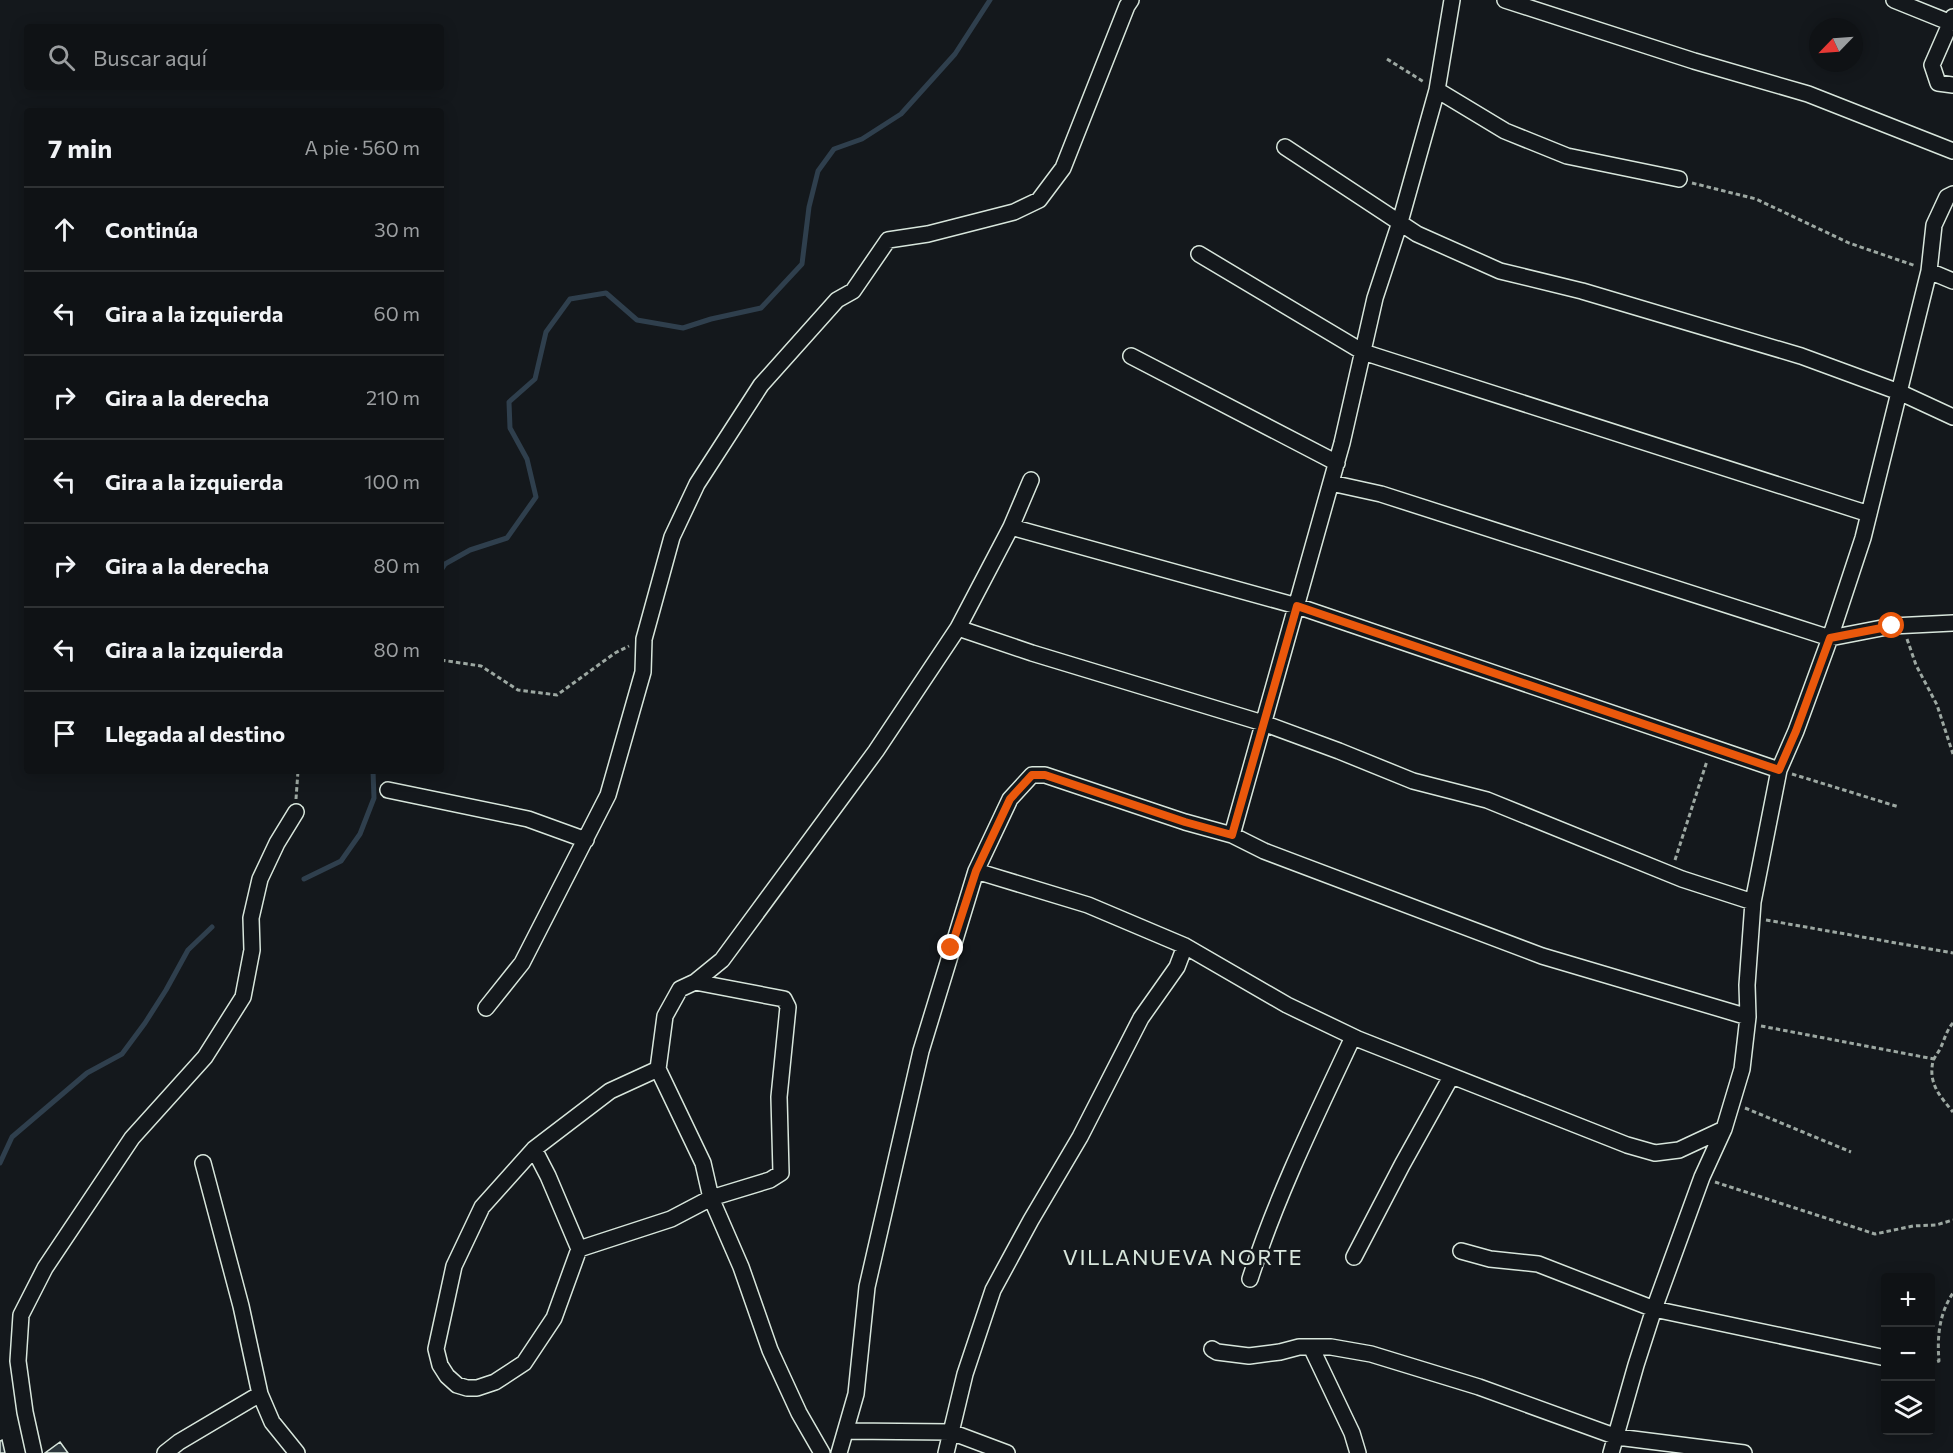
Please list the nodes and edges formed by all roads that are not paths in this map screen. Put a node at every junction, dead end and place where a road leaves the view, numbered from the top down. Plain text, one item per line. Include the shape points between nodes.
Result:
1 (1131, 0) edge
2 (1452, 0) edge
3 (1505, 0) edge
4 (1894, 0) edge
5 (1952, 20) edge
6 (1953, 85) edge
7 (1437, 90) junction
8 (1286, 147) dead end
9 (1953, 151) edge
10 (1679, 179) road end
11 (1953, 194) edge
12 (1400, 222) junction
13 (1199, 254) dead end
14 (1929, 271) junction
15 (1953, 281) edge
16 (1363, 352) junction
17 (1131, 356) dead end
18 (1899, 393) junction
19 (1953, 417) edge
20 (1337, 463) junction
21 (1031, 480) dead end
22 (1331, 483) junction
23 (1869, 514) junction
24 (1011, 527) junction
25 (1297, 606) junction
26 (1953, 623) edge
27 (958, 628) junction
28 (1830, 638) junction
29 (1263, 723) junction
30 (1779, 770) junction
31 (387, 790) dead end
32 (296, 812) road end
33 (1232, 835) junction
34 (586, 840) junction
35 (976, 871) junction
36 (1753, 902) junction
37 (1185, 946) junction
38 (695, 982) junction
39 (486, 1008) dead end
40 (1747, 1021) junction
41 (1353, 1037) junction
42 (658, 1069) junction
43 (1451, 1077) junction
44 (1724, 1129) junction
45 (534, 1149) junction
46 (203, 1162) dead end
47 (711, 1198) junction
48 (579, 1249) junction
49 (1461, 1251) dead end
50 (1354, 1257) dead end
51 (1250, 1279) dead end
52 (1654, 1309) junction
53 (1311, 1347) junction
54 (1212, 1349) dead end
55 (1881, 1357) edge
56 (260, 1394) junction
57 (847, 1431) junction
58 (951, 1432) junction
59 (1617, 1437) junction
60 (34, 1453) edge
61 (165, 1453) edge
62 (297, 1453) edge
63 (822, 1453) edge
64 (839, 1453) edge
65 (946, 1453) edge
66 (1007, 1453) edge
67 (1358, 1453) edge
68 (1611, 1453) edge
69 (1744, 1453) edge

1 - 34 street via 1063,168 1039,200 1004,215 888,240 854,291 837,300 761,385 697,484 672,537 644,639 643,672 608,795
2 - 7 street
3 - 9 street via 1808,94
4 - 5 street
5 - 6 street via 1932,65 1938,83
7 - 10 street via 1504,131 1567,156
7 - 12 street
8 - 12 street
11 - 14 street via 1947,197 1934,225
12 - 16 street via 1375,298
12 - 18 street via 1417,234 1500,271 1582,291 1801,356
13 - 16 street
14 - 15 street
14 - 18 street
16 - 20 street
16 - 23 street
17 - 20 street
18 - 19 street
18 - 23 street
20 - 22 street
21 - 24 street
22 - 25 street
22 - 28 street via 1381,494
23 - 28 street
24 - 25 street
24 - 27 street
25 - 29 street
25 - 30 street
26 - 28 street via 1892,626
27 - 29 street
27 - 38 street via 876,751 722,960
28 - 30 street
29 - 33 street
29 - 36 street via 1413,782 1486,800 1670,874
30 - 36 street
31 - 34 street via 528,819
32 - 60 street via 260,879 251,918 252,950 243,998 205,1058 132,1138 45,1268 21,1315 18,1361
33 - 35 street via 1045,775 1032,775 1010,799
33 - 40 street via 1542,956
34 - 39 street via 522,963
35 - 37 street via 1088,905
35 - 57 street via 921,1051 891,1177 867,1287 856,1394
36 - 40 street
37 - 41 street via 1287,1005
37 - 58 street via 1177,967 1141,1018 1080,1137 993,1290 965,1374
38 - 42 street via 680,989 665,1016
38 - 47 street via 784,999 788,1006 779,1097 781,1173
40 - 44 street via 1742,1069
41 - 43 street
41 - 51 street via 1284,1185
42 - 45 street via 610,1091
42 - 47 street via 703,1163
43 - 44 street via 1627,1145 1655,1152 1679,1150
43 - 50 street
44 - 52 street
45 - 48 street
45 - 48 street via 482,1207 454,1266 436,1349 447,1376 457,1384 477,1388 495,1382 524,1363 554,1318
46 - 56 street
47 - 48 street via 671,1220
47 - 63 street via 741,1266 770,1350
49 - 52 street via 1490,1259 1538,1264
52 - 55 street
52 - 59 street
53 - 54 street via 1249,1356
53 - 59 street via 1371,1354 1479,1387
53 - 67 street via 1345,1416
56 - 61 street
56 - 62 street via 272,1422
57 - 58 street
57 - 64 street
58 - 65 street
58 - 66 street
59 - 68 street
59 - 69 street

